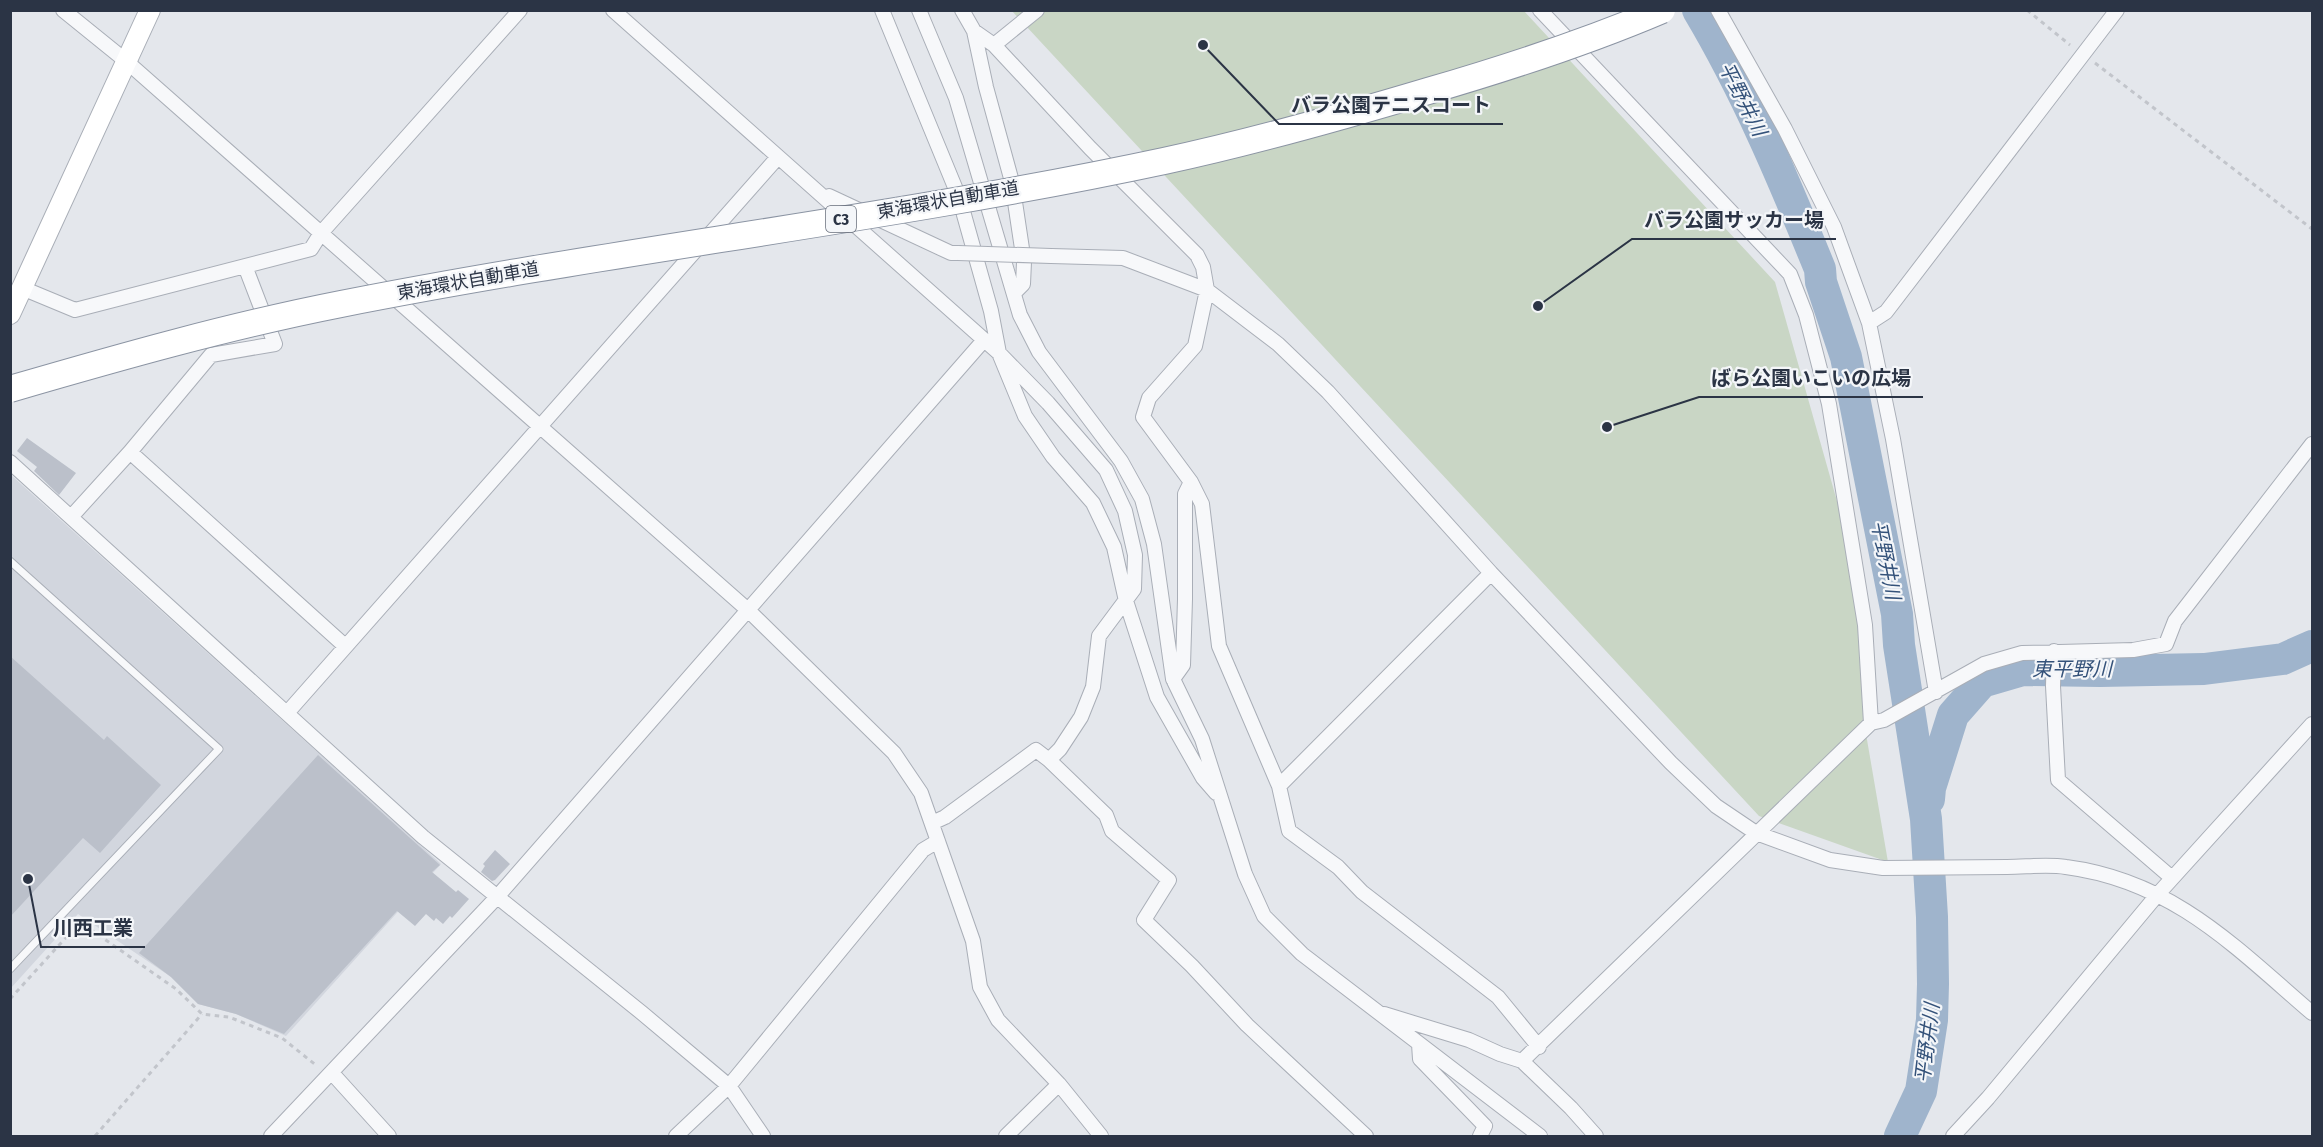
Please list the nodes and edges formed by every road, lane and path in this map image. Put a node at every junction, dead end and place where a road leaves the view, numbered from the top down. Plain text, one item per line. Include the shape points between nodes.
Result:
1 (63, 10) edge
2 (150, 10) edge
3 (520, 10) edge
4 (613, 10) edge
5 (882, 10) edge
6 (919, 10) edge
7 (962, 10) edge
8 (1037, 10) edge
9 (1540, 10) edge
10 (1662, 10) edge
11 (1718, 10) edge
12 (2027, 10) edge
13 (2117, 10) edge
14 (974, 31) junction
15 (994, 45) junction
16 (2083, 55) junction
17 (126, 61) junction
18 (778, 157) junction
19 (816, 190) junction
20 (2313, 229) edge
21 (321, 233) junction
22 (245, 266) junction
23 (22, 288) junction
24 (1207, 290) junction
25 (1014, 293) junction
26 (10, 314) edge
27 (1869, 323) junction
28 (984, 340) junction
29 (999, 353) junction
30 (10, 389) edge
31 (540, 425) junction
32 (2313, 444) edge
33 (130, 452) junction
34 (1121, 461) junction
35 (10, 462) edge
36 (1106, 470) junction
37 (1191, 482) junction
38 (71, 517) junction
39 (10, 561) edge
40 (1491, 573) junction
41 (1126, 601) junction
42 (749, 611) junction
43 (345, 646) junction
44 (2054, 657) junction
45 (1173, 679) junction
46 (1933, 694) junction
47 (287, 712) junction
48 (1877, 721) junction
49 (2313, 724) edge
50 (1049, 760) junction
51 (1279, 786) junction
52 (1220, 797) junction
53 (932, 823) junction
54 (1756, 833) junction
55 (938, 841) junction
56 (2172, 878) junction
57 (2158, 894) junction
58 (497, 897) junction
59 (10, 969) edge
60 (10, 999) edge
61 (1376, 1011) junction
62 (2313, 1013) edge
63 (202, 1014) junction
64 (1419, 1044) junction
65 (1539, 1047) junction
66 (1522, 1061) junction
67 (331, 1075) junction
68 (1059, 1084) junction
69 (729, 1086) junction
70 (1959, 1134) edge
71 (95, 1137) edge
72 (271, 1137) edge
73 (389, 1137) edge
74 (675, 1137) edge
75 (763, 1137) edge
76 (1006, 1137) edge
77 (1101, 1137) edge
78 (1366, 1137) edge
79 (1480, 1137) edge
80 (1540, 1137) edge
81 (1596, 1137) edge

1 - 17 street
2 - 17 street
3 - 21 street
4 - 18 street
5 - 29 street via 959,197
6 - 25 street via 956,98
7 - 14 street
8 - 15 street
9 - 48 street via 1790,274 1806,315 1829,404
10 - 30 highway, 東海環状自動車道 / C3, bridge via 1470,79 1334,120 1165,160 337,304 162,345
11 - 27 street via 1834,227
12 - 16 path
13 - 16 street
14 - 15 street
14 - 25 street via 1012,182 1024,262 1023,284
15 - 24 street via 1197,255
16 - 20 path
16 - 27 street via 1886,312
17 - 21 street
17 - 23 street
18 - 19 street
18 - 31 street
19 - 24 street, bridge via 951,253 1123,258
19 - 28 street
21 - 22 street via 311,249
21 - 31 street
22 - 23 street via 75,310
22 - 33 street via 274,344 211,355
23 - 26 street
24 - 37 street via 1195,346 1149,398 1143,417
24 - 40 street via 1278,344 1328,392
25 - 34 street via 1020,315 1040,352
27 - 46 street via 1893,439
28 - 29 street
28 - 42 street
29 - 36 street
29 - 41 street via 1025,416 1053,457 1093,503 1114,547
31 - 42 street
31 - 43 street
32 - 44 street via 2175,621 2166,644
33 - 38 street
33 - 43 street
34 - 36 street
34 - 45 street via 1142,499 1154,544
35 - 38 street
36 - 41 street via 1125,511 1135,555 1134,589
37 - 45 street via 1185,494 1183,665
37 - 51 street via 1202,504 1219,646
38 - 47 street
39 - 59 lane via 219,749
40 - 51 street
40 - 54 street via 1671,763 1716,806
41 - 50 street via 1099,636 1093,687 1081,717
41 - 52 street via 1157,697 1203,778
42 - 53 street via 894,753 921,793
42 - 58 street
43 - 47 street
44 - 46 street via 2022,653 1984,664
44 - 56 street via 2058,780
45 - 52 street via 1202,739
46 - 48 street
47 - 58 street via 423,837
48 - 54 street
49 - 56 street
50 - 53 street via 1036,750
50 - 78 street via 1106,815 1112,831 1169,880 1144,920 1247,1025
51 - 65 street via 1289,831 1498,997
52 - 61 street via 1245,874 1264,916 1302,954
53 - 55 street
54 - 57 street via 1830,860 1883,868 2063,866 2100,873
54 - 65 street
55 - 68 street via 973,941 980,987 998,1020
55 - 69 street via 924,850
56 - 57 street
57 - 62 street via 2227,940
57 - 70 street
58 - 67 street
58 - 69 street
60 - 63 path via 80,922 176,989
61 - 64 street
61 - 66 street via 1470,1040
63 - 67 path via 229,1017 282,1038
63 - 71 path
64 - 79 street via 1420,1059 1485,1126
64 - 80 street
65 - 66 street
66 - 81 street
67 - 72 street
67 - 73 street
68 - 76 street
68 - 77 street
69 - 74 street
69 - 75 street

